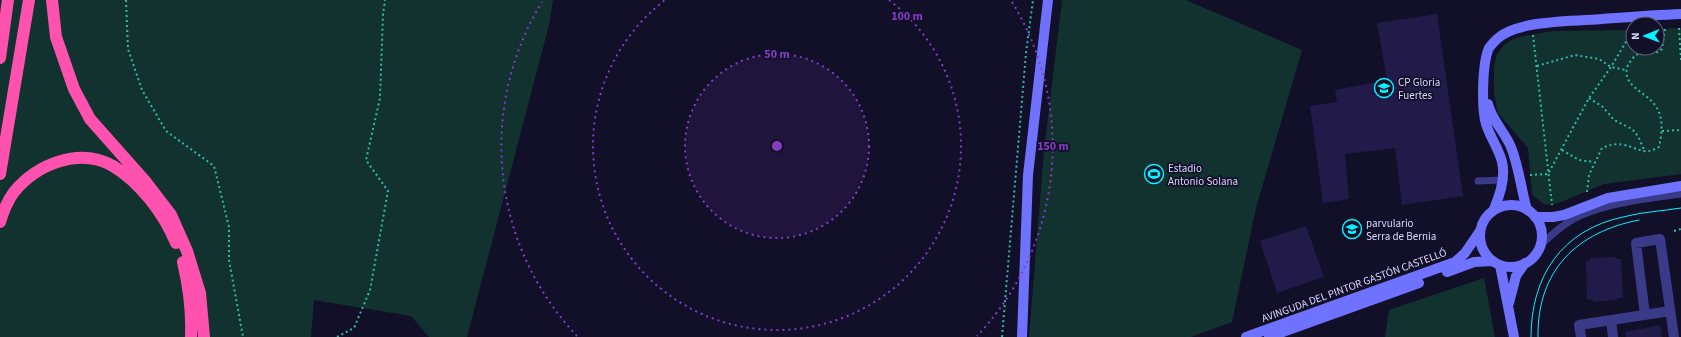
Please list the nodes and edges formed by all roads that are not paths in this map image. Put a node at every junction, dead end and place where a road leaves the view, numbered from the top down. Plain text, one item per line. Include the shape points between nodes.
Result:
1 (8, 0) edge
2 (29, 0) edge
3 (52, 0) edge
4 (1048, 0) edge
5 (1681, 14) edge
6 (0, 58) edge
7 (1484, 85) junction
8 (0, 174) edge
9 (1503, 180) junction
10 (1478, 181) dead end
11 (1681, 186) edge
12 (1681, 194) edge
13 (1494, 209) junction
14 (1531, 213) junction
15 (0, 222) edge
16 (1480, 231) junction
17 (1540, 246) junction
18 (1496, 263) junction
19 (1525, 263) junction
20 (1023, 290) junction
21 (1509, 305) junction
22 (1670, 311) junction
23 (1645, 315) junction
24 (1611, 320) junction
25 (191, 337) edge
26 (204, 337) edge
27 (1016, 337) edge
28 (1022, 337) edge
29 (1246, 337) edge
30 (1270, 337) edge
31 (1514, 337) edge
32 (1581, 337) edge
33 (1613, 337) edge
34 (1674, 337) edge

1 - 6 highway
2 - 8 highway
3 - 26 highway via 56,37 74,89 90,119 145,181 171,215 187,250 200,293
4 - 20 street via 1028,175
5 - 7 street via 1550,22 1506,33 1489,48 1485,60
7 - 9 street via 1485,120 1502,162
7 - 14 street via 1490,112 1505,134
9 - 10 lane
9 - 13 street via 1500,197
11 - 14 street via 1608,198 1553,217
12 - 17 lane via 1615,204 1581,215 1557,230
13 - 14 street via 1508,205 1521,207
13 - 16 street via 1485,219
14 - 17 street via 1541,231
15 - 25 highway via 13,192 42,167 77,158 97,160 111,166 136,185 151,201 174,239 188,281
16 - 18 street via 1482,248
16 - 29 street, AVINGUDA DEL PINTOR GASTÓN CASTELLÓ via 1465,253 1455,262
17 - 19 street via 1534,256
18 - 19 street via 1514,266
18 - 21 street
18 - 30 street, AVINGUDA DEL PINTOR GASTÓN CASTELLÓ via 1474,262
19 - 21 street via 1516,276
20 - 27 street
20 - 28 street
21 - 31 street
22 - 23 street
22 - 23 street via 1660,239 1636,243
22 - 34 street
23 - 24 street
24 - 32 street via 1579,325
24 - 33 street

